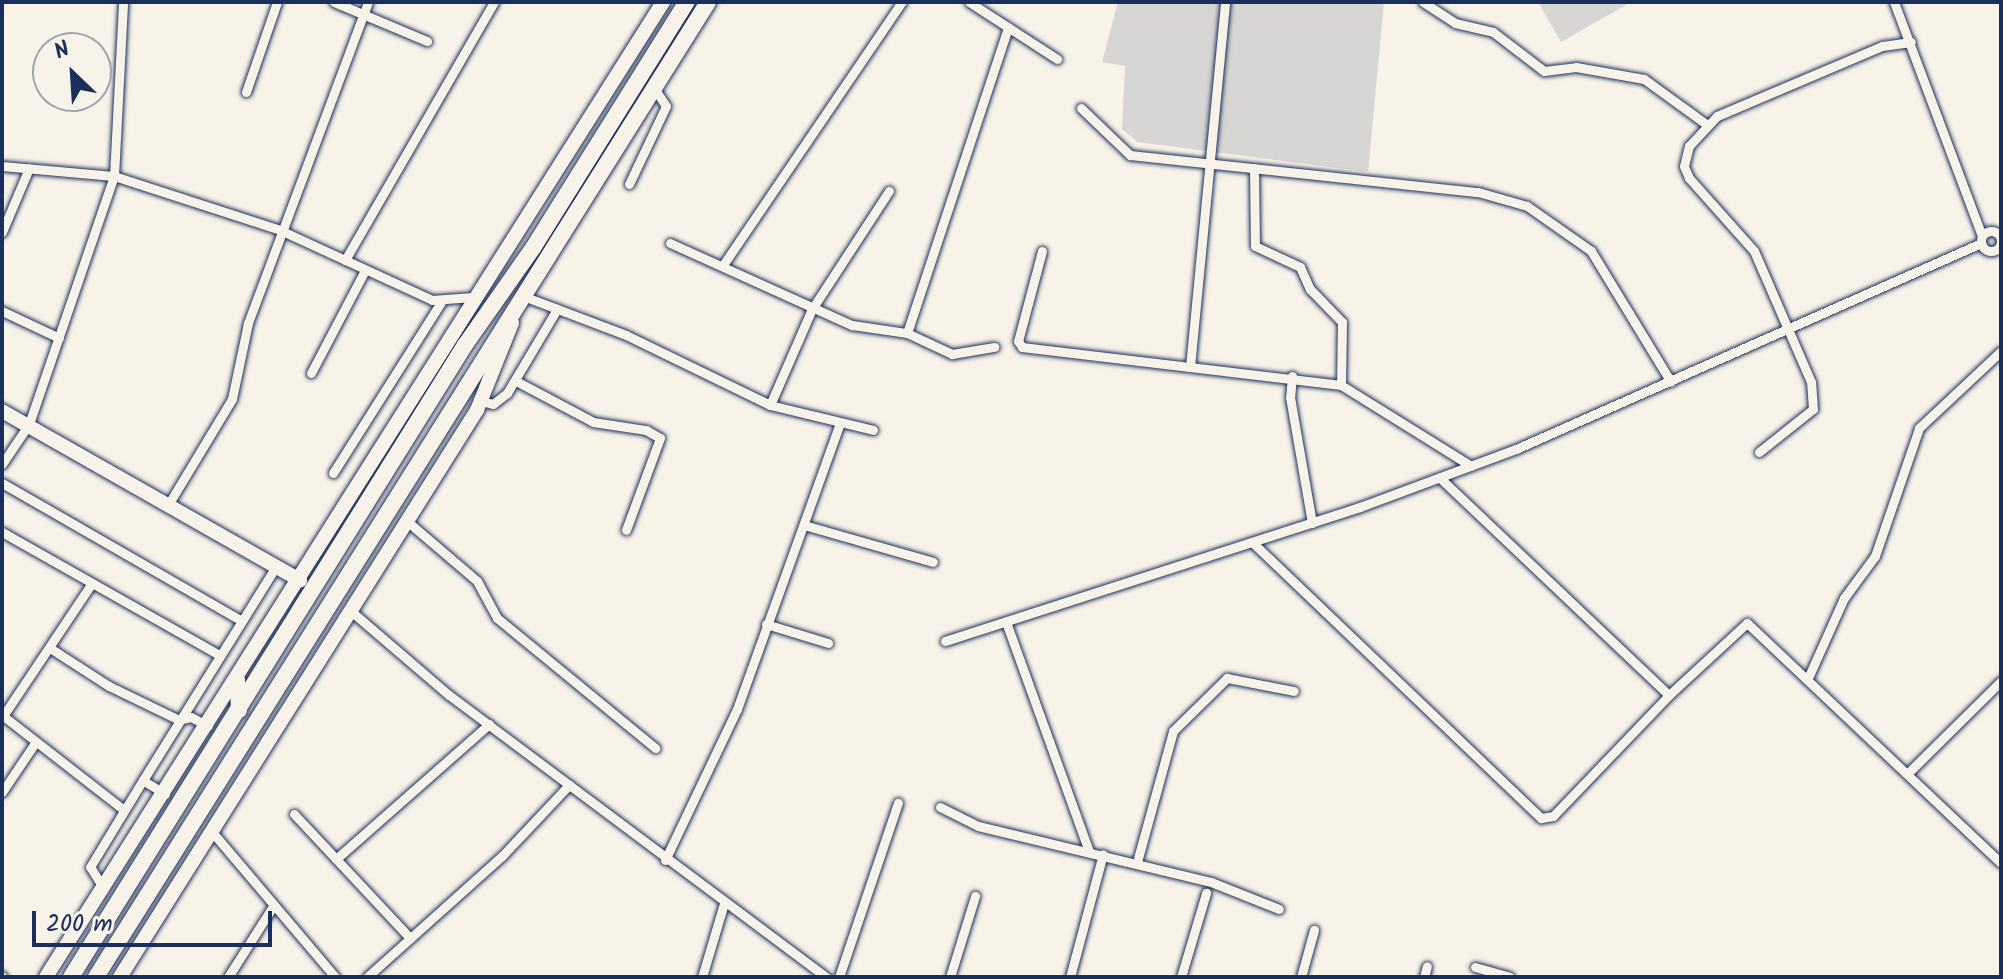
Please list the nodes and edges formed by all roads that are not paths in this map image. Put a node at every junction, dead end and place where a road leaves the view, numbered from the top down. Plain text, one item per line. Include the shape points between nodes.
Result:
1 (123, 2) edge
2 (277, 2) edge
3 (334, 2) edge
4 (368, 2) edge
5 (494, 2) edge
6 (663, 2) edge
7 (687, 2) edge
8 (708, 2) edge
9 (902, 2) edge
10 (969, 2) edge
11 (1225, 2) edge
12 (1423, 2) edge
13 (1894, 2) edge
14 (363, 14) junction
15 (1008, 27) junction
16 (427, 41) dead end
17 (1911, 42) junction
18 (1057, 59) dead end
19 (654, 88) junction
20 (246, 92) dead end
21 (1081, 108) dead end
22 (1706, 124) junction
23 (1210, 163) junction
24 (2, 166) edge
25 (29, 168) junction
26 (1254, 168) junction
27 (114, 176) junction
28 (629, 184) dead end
29 (889, 191) dead end
30 (280, 230) junction
31 (2, 232) edge
32 (1993, 240) edge
33 (670, 243) dead end
34 (1042, 251) dead end
35 (2001, 259) edge
36 (345, 260) junction
37 (723, 265) junction
38 (365, 270) junction
39 (523, 296) junction
40 (473, 297) junction
41 (441, 302) junction
42 (557, 309) junction
43 (812, 309) junction
44 (2, 311) edge
45 (1790, 331) junction
46 (907, 333) junction
47 (59, 338) junction
48 (994, 347) dead end
49 (2001, 351) edge
50 (1190, 367) junction
51 (311, 373) dead end
52 (1292, 376) junction
53 (516, 381) junction
54 (1671, 382) junction
55 (1341, 385) junction
56 (481, 401) junction
57 (770, 405) junction
58 (2, 411) edge
59 (840, 423) junction
60 (29, 424) junction
61 (873, 430) dead end
62 (1759, 452) dead end
63 (2, 464) edge
64 (1471, 466) junction
65 (333, 473) dead end
66 (1440, 478) junction
67 (2, 483) edge
68 (168, 505) junction
69 (408, 522) junction
70 (1312, 523) junction
71 (804, 525) junction
72 (626, 530) dead end
73 (2, 532) edge
74 (1252, 542) junction
75 (933, 562) dead end
76 (276, 566) junction
77 (300, 580) junction
78 (90, 586) junction
79 (352, 612) junction
80 (240, 620) junction
81 (1006, 622) junction
82 (766, 624) junction
83 (945, 641) dead end
84 (828, 643) dead end
85 (50, 648) junction
86 (219, 655) junction
87 (1808, 678) junction
88 (237, 679) junction
89 (2001, 681) edge
90 (1294, 691) dead end
91 (1669, 695) junction
92 (239, 710) junction
93 (2, 715) edge
94 (179, 720) junction
95 (489, 724) junction
96 (208, 726) junction
97 (35, 743) junction
98 (655, 748) dead end
99 (1908, 773) junction
100 (143, 780) junction
101 (569, 785) junction
102 (2, 792) edge
103 (165, 794) junction
104 (898, 803) dead end
105 (940, 807) dead end
106 (124, 810) junction
107 (294, 814) dead end
108 (213, 833) junction
109 (1089, 851) junction
110 (1103, 854) junction
111 (336, 859) junction
112 (665, 860) junction
113 (1137, 862) junction
114 (2001, 863) edge
115 (104, 889) junction
116 (1206, 893) dead end
117 (975, 896) dead end
118 (724, 903) junction
119 (273, 906) junction
120 (1279, 909) dead end
121 (1314, 930) dead end
122 (410, 938) junction
123 (1427, 966) dead end
124 (1475, 967) dead end
125 (330, 975) edge
126 (46, 977) edge
127 (71, 977) edge
128 (96, 977) edge
129 (120, 977) edge
130 (228, 977) edge
131 (367, 977) edge
132 (702, 977) edge
133 (826, 977) edge
134 (839, 977) edge
135 (950, 977) edge
136 (1070, 977) edge
137 (1181, 977) edge
138 (1301, 977) edge
139 (1424, 977) edge
140 (1510, 977) edge

1 - 27 street
2 - 20 street
3 - 14 street
4 - 14 street
5 - 36 street
6 - 40 main road
7 - 92 highway via 533,248 465,345
8 - 19 highway
9 - 37 street
10 - 15 street
11 - 23 street
12 - 22 street via 1455,23 1493,32 1544,71 1576,67 1644,79
13 - 17 street
14 - 16 street
14 - 30 street
15 - 18 street
15 - 46 street
17 - 22 street via 1882,46
17 - 32 street via 1976,212
19 - 28 street via 666,106
19 - 39 highway
21 - 23 street via 1130,155
22 - 45 street via 1689,146 1684,166 1754,251
23 - 26 street
23 - 50 street
24 - 25 street
25 - 27 street
25 - 31 street
26 - 54 street via 1478,192 1527,206 1591,251
26 - 55 street via 1253,241 1300,267 1310,289 1342,322
27 - 30 street
27 - 47 street
29 - 43 street
30 - 36 street
30 - 68 street via 248,323 232,399
32 - 35 street
32 - 45 street
33 - 37 street
34 - 50 street via 1018,341 1022,347
36 - 38 street
37 - 43 street
38 - 41 street
38 - 51 street
39 - 42 street
39 - 56 main road
39 - 128 highway
40 - 41 street
40 - 77 main road
41 - 65 street
42 - 53 street
42 - 57 street via 626,335
43 - 46 street via 852,325
43 - 57 street
44 - 47 street
45 - 54 street
45 - 62 street via 1816,403
46 - 48 street via 952,354
47 - 60 street
49 - 87 street via 1919,428 1875,556 1844,598
50 - 52 street
52 - 55 street
52 - 70 street via 1290,397
53 - 56 street via 500,401
53 - 72 street via 593,422 646,430 660,438
54 - 64 street
55 - 64 street
56 - 69 main road
57 - 59 street
58 - 60 main road
59 - 61 street
59 - 71 street
60 - 63 street
60 - 68 main road
64 - 66 street
66 - 70 street
66 - 91 street
67 - 80 street
68 - 76 main road
69 - 79 main road
69 - 98 street via 483,588 497,618
70 - 74 street
71 - 75 street
71 - 82 street
73 - 78 street
74 - 81 street
74 - 91 street via 1541,818 1553,816
76 - 77 main road
76 - 80 street
77 - 88 main road
78 - 85 street
78 - 86 street
79 - 95 street
79 - 108 main road
80 - 86 street
81 - 83 street
81 - 109 street
82 - 84 street
82 - 112 street via 737,709
85 - 93 street
85 - 94 street via 109,686
86 - 94 street
87 - 91 street via 1752,625 1743,624
87 - 99 street
88 - 92 highway
88 - 96 main road
89 - 99 street
90 - 113 street via 1227,678 1173,731
92 - 127 highway
93 - 97 street
94 - 96 street via 191,717
94 - 100 street
95 - 101 street
95 - 111 street
96 - 103 main road
97 - 102 street
97 - 106 street
99 - 114 street
100 - 103 street
100 - 106 street
101 - 112 street
101 - 122 street via 502,856
103 - 115 main road
104 - 134 street
105 - 109 street via 1033,842
106 - 115 street via 90,867
107 - 111 street
108 - 119 street
108 - 129 main road
109 - 110 street
110 - 113 street
110 - 136 street
111 - 122 street
112 - 118 street
113 - 120 street via 1211,882
115 - 126 main road
116 - 137 street
117 - 135 street
118 - 132 street
118 - 133 street
119 - 125 street
119 - 130 street
121 - 138 street
122 - 131 street
123 - 139 street
124 - 140 street

